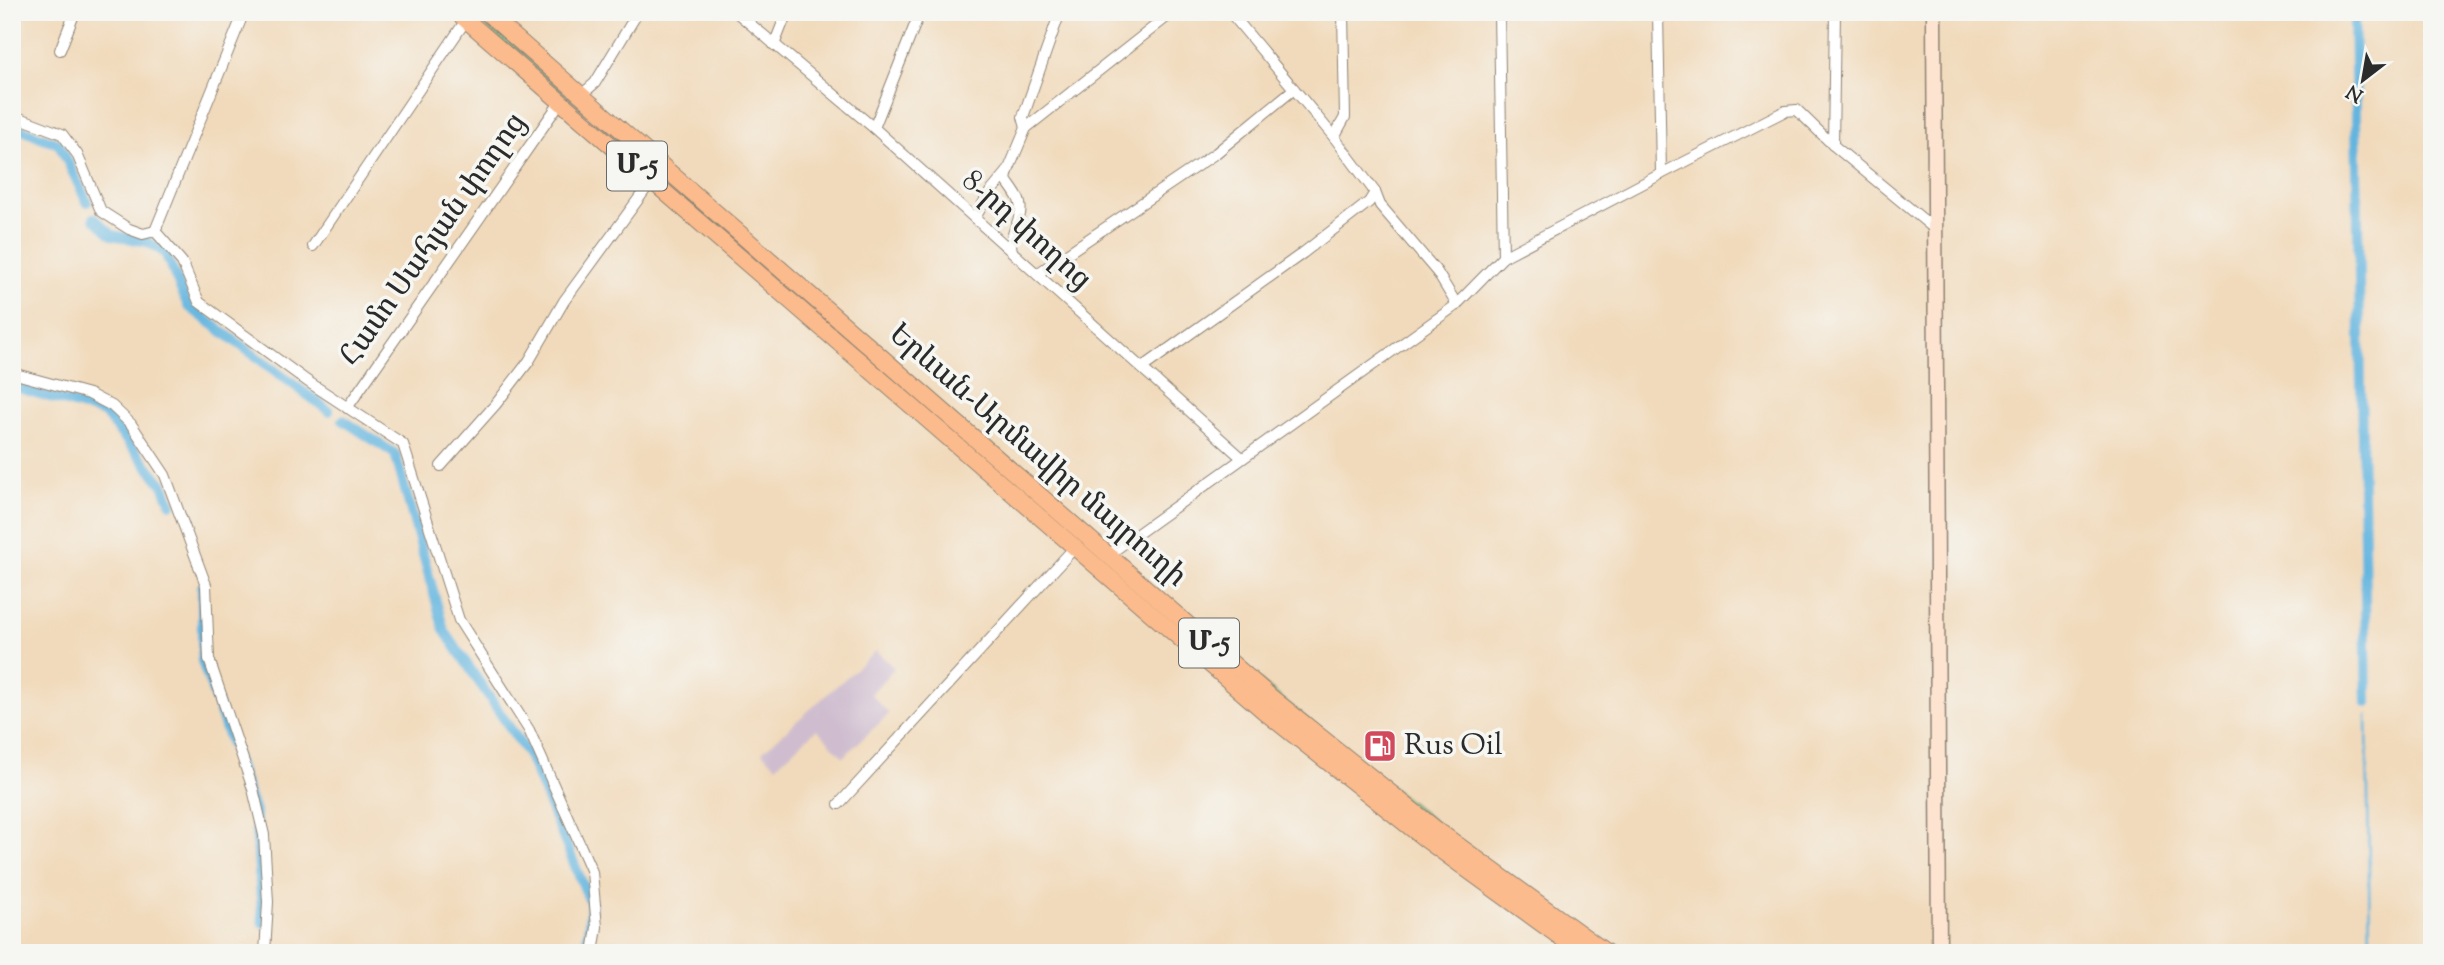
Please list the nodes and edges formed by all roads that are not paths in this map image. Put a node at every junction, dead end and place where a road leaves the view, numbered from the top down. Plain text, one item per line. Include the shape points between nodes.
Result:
1 (75, 12) edge
2 (244, 12) edge
3 (486, 12) edge
4 (638, 12) edge
5 (736, 12) edge
6 (787, 12) edge
7 (920, 12) edge
8 (1060, 12) edge
9 (1173, 12) edge
10 (1230, 12) edge
11 (1343, 12) edge
12 (1499, 12) edge
13 (1658, 12) edge
14 (1835, 12) edge
15 (1934, 12) edge
16 (461, 16) edge
17 (774, 45) junction
18 (60, 50) dead end
19 (1294, 89) junction
20 (580, 96) junction
21 (561, 101) junction
22 (12, 115) edge
23 (874, 128) junction
24 (1026, 128) junction
25 (1334, 137) junction
26 (1833, 145) junction
27 (1008, 171) junction
28 (1661, 174) junction
29 (653, 179) junction
30 (1375, 192) junction
31 (975, 218) junction
32 (155, 231) junction
33 (1937, 231) junction
34 (313, 246) dead end
35 (1012, 252) junction
36 (1503, 257) junction
37 (1037, 274) junction
38 (1456, 306) junction
39 (822, 316) junction
40 (1142, 368) junction
41 (12, 373) edge
42 (347, 408) junction
43 (1242, 458) junction
44 (441, 466) dead end
45 (1076, 546) junction
46 (1108, 555) junction
47 (839, 804) dead end
48 (265, 953) edge
49 (593, 953) edge
50 (1582, 953) edge
51 (1607, 953) edge
52 (1939, 953) edge

1 - 18 street
2 - 32 street
3 - 20 highway, Մ-5
4 - 20 street via 595,82
5 - 17 street, 8-րդ փողոց
6 - 17 street
7 - 23 street
8 - 24 street via 1023,117
9 - 24 street
10 - 19 street
11 - 25 street via 1345,117
12 - 36 street
13 - 28 street
14 - 26 street
15 - 33 main road
16 - 21 highway, Մ-5
16 - 34 street
17 - 23 street, 8-րդ փողոց
19 - 25 street
19 - 37 street via 1216,153
20 - 39 highway, Մ-5
21 - 29 highway, Մ-5
21 - 42 street, Համո Սահյան փողոց
22 - 32 street via 62,134 77,154 101,211 129,229 143,234
23 - 31 street, 8-րդ փողոց
24 - 27 street
25 - 30 street
26 - 28 street via 1797,110 1785,111
26 - 33 street
27 - 31 street
27 - 35 street via 1006,180 1020,202
28 - 36 street
29 - 39 highway, Մ-5
29 - 44 street via 564,301 529,361
30 - 38 street via 1380,205 1437,272
30 - 40 street via 1369,202 1303,253
31 - 35 street, 8-րդ փողոց
32 - 42 street via 182,262 199,302
33 - 52 main road
35 - 37 street, 8-րդ փողոց
36 - 38 street
37 - 40 street, 8-րդ փողոց
38 - 43 street
39 - 45 highway, Երևան-Արմավիր մայրուղի / Մ-5
39 - 46 highway, Երևան-Արմավիր մայրուղի / Մ-5
40 - 43 street, 8-րդ փողոց
41 - 48 street via 89,394 112,406 131,424 165,475 206,585 209,659 264,835
42 - 49 street via 403,444 460,620 529,730 592,872 597,927
43 - 46 street
45 - 47 street
45 - 50 highway, Երևան-Արմավիր մայրուղի / Մ-5 via 1326,763
46 - 51 highway, Երևան-Արմավիր մայրուղի / Մ-5 via 1336,751

